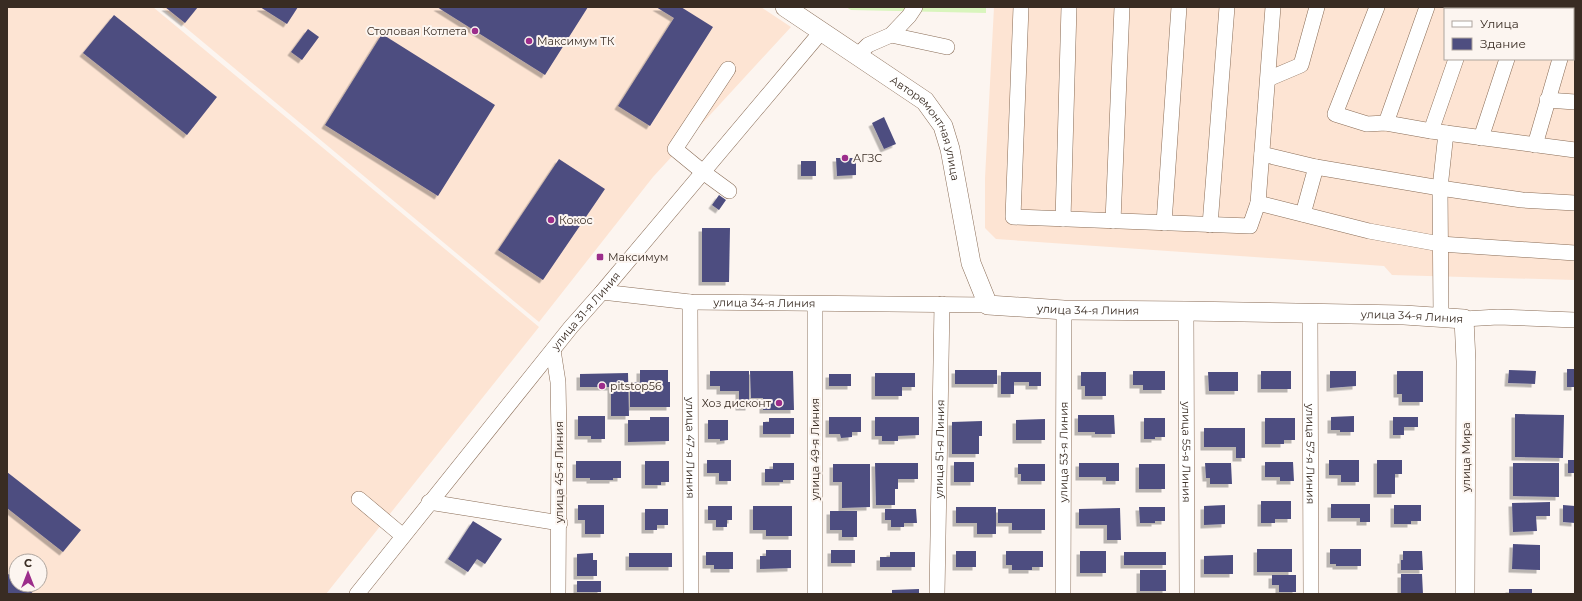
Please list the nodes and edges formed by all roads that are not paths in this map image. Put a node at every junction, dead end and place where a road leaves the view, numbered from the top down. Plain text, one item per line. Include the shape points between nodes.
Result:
1 (784, 7) edge
2 (914, 7) edge
3 (1020, 7) edge
4 (1069, 7) edge
5 (1122, 7) edge
6 (1179, 7) edge
7 (1227, 7) edge
8 (1273, 7) edge
9 (1317, 7) edge
10 (1377, 7) edge
11 (1427, 7) edge
12 (821, 32) junction
13 (891, 35) junction
14 (946, 47) dead end
15 (857, 56) junction
16 (1456, 60) edge
17 (1507, 60) edge
18 (1560, 60) edge
19 (728, 69) dead end
20 (1268, 78) junction
21 (1547, 100) junction
22 (1575, 102) edge
23 (1386, 123) junction
24 (1438, 132) junction
25 (1481, 138) junction
26 (1535, 146) junction
27 (1575, 150) edge
28 (1262, 154) junction
29 (1316, 167) junction
30 (703, 172) junction
31 (1440, 188) junction
32 (729, 191) dead end
33 (1258, 203) junction
34 (1575, 203) edge
35 (1303, 214) junction
36 (1063, 219) junction
37 (1113, 221) junction
38 (1164, 223) junction
39 (1210, 224) junction
40 (1440, 244) junction
41 (1575, 253) edge
42 (602, 292) junction
43 (690, 302) junction
44 (815, 304) junction
45 (942, 304) junction
46 (988, 305) junction
47 (1064, 310) junction
48 (1186, 310) junction
49 (1310, 314) junction
50 (1441, 317) junction
51 (1464, 319) junction
52 (1575, 320) edge
53 (553, 350) junction
54 (359, 499) dead end
55 (429, 502) junction
56 (560, 523) junction
57 (403, 536) junction
58 (357, 594) edge
59 (558, 594) edge
60 (691, 594) edge
61 (815, 594) edge
62 (937, 594) edge
63 (1063, 594) edge
64 (1187, 594) edge
65 (1311, 594) edge
66 (1465, 594) edge

1 - 12 main road, Авторемонтная улица
2 - 13 street
3 - 36 street via 1013,217
4 - 36 street
5 - 37 street
6 - 38 street
7 - 39 street
8 - 20 street
9 - 20 street via 1301,65
10 - 23 street via 1335,114 1367,124
11 - 23 street
12 - 15 main road, Авторемонтная улица
12 - 30 street, улица 31-я Линия
13 - 14 street
13 - 15 street via 868,45
15 - 46 main road, Авторемонтная улица via 925,101 944,126 971,263
16 - 24 street
17 - 25 street
18 - 21 street
19 - 30 street via 675,149
20 - 28 street
21 - 22 street
21 - 26 street
23 - 24 street
24 - 25 street
24 - 31 street
25 - 26 street
26 - 27 street
28 - 29 street
28 - 33 street
29 - 31 street
29 - 35 street
30 - 32 street
30 - 42 street, улица 31-я Линия
31 - 34 street via 1522,200
31 - 40 street
33 - 35 street
33 - 39 street via 1250,226
35 - 40 street via 1369,231
36 - 37 street
37 - 38 street
38 - 39 street
40 - 41 street
40 - 50 street
42 - 43 street, улица 34-я Линия
42 - 53 street, улица 31-я Линия
43 - 44 street, улица 34-я Линия
43 - 60 street, улица 47-я Линия
44 - 45 street, улица 34-я Линия
44 - 61 street, улица 49-я Линия
45 - 46 street, улица 34-я Линия
45 - 62 street, улица 51-я Линия
46 - 47 main road, улица 34-я Линия
47 - 48 main road, улица 34-я Линия
47 - 63 street, улица 53-я Линия
48 - 49 main road, улица 34-я Линия
48 - 64 street, улица 55-я Линия
49 - 50 main road, улица 34-я Линия
49 - 65 street, улица 57-я Линия
50 - 51 main road, улица 34-я Линия
51 - 52 street, улица 34-я Линия via 1498,317
51 - 66 main road, улица Мира
53 - 55 street, улица 31-я Линия
53 - 56 street, улица 45-я Линия via 558,390
54 - 57 street
55 - 56 street
55 - 57 street, улица 31-я Линия
56 - 59 street, улица 45-я Линия
57 - 58 street, улица 31-я Линия

